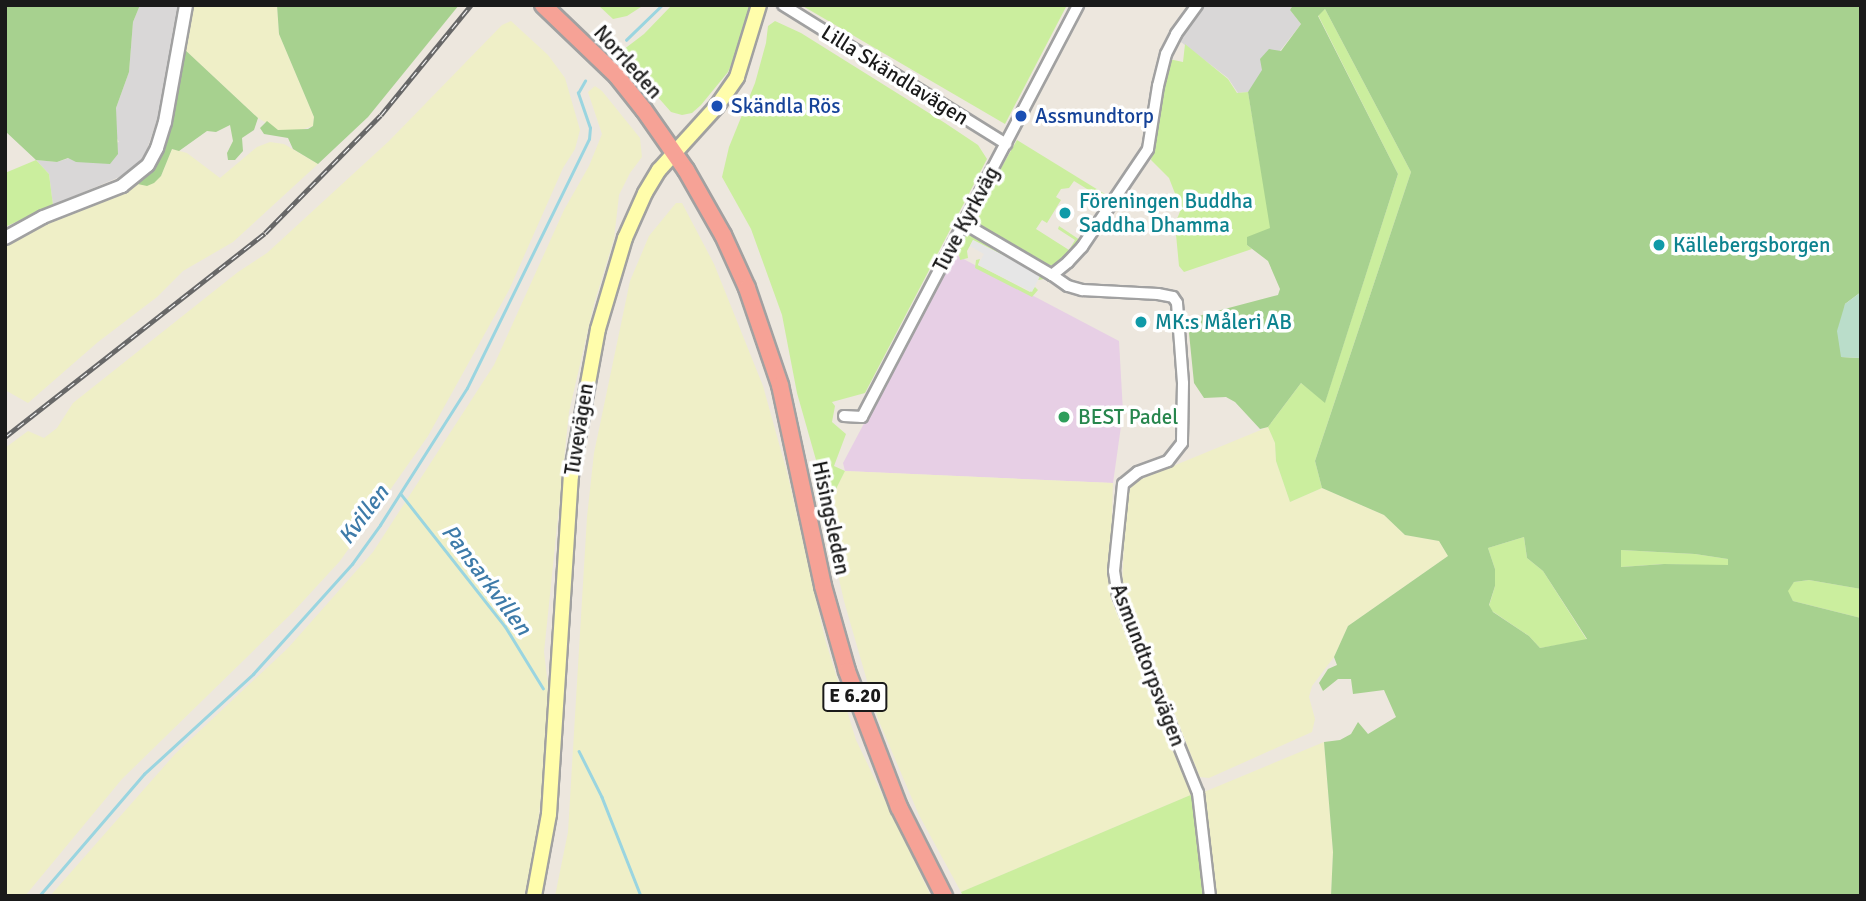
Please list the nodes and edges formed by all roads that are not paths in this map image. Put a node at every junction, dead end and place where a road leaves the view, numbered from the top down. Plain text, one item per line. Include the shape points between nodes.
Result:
1 (186, 5) edge
2 (543, 5) edge
3 (759, 5) edge
4 (783, 5) edge
5 (1078, 5) edge
6 (1197, 5) edge
7 (1006, 144) junction
8 (674, 152) junction
9 (965, 224) junction
10 (5, 238) edge
11 (1052, 275) junction
12 (844, 416) dead end
13 (534, 896) edge
14 (944, 896) edge
15 (1210, 896) edge

1 - 10 street via 165,121 145,169 122,186 43,217
2 - 8 highway, Norrleden / E 6.20 via 617,76
3 - 8 main road, Tuvevägen via 737,77
4 - 7 street, Lilla Skändlavägen
5 - 7 street, Tuve Kyrkväg
6 - 11 street via 1166,54 1150,141 1142,160 1082,247
7 - 9 street, Tuve Kyrkväg
8 - 13 main road, Tuvevägen via 649,185 625,238 584,394 568,505 549,814
8 - 14 highway, Hisingsleden / E 6.20 via 723,235 758,317 780,385 847,671 880,764
9 - 11 street
9 - 12 street, Tuve Kyrkväg via 862,417
11 - 15 street, Asmundtorpsvägen via 1082,290 1158,294 1173,297 1177,303 1182,443 1168,461 1138,472 1123,484 1114,571 1118,595 1198,793

